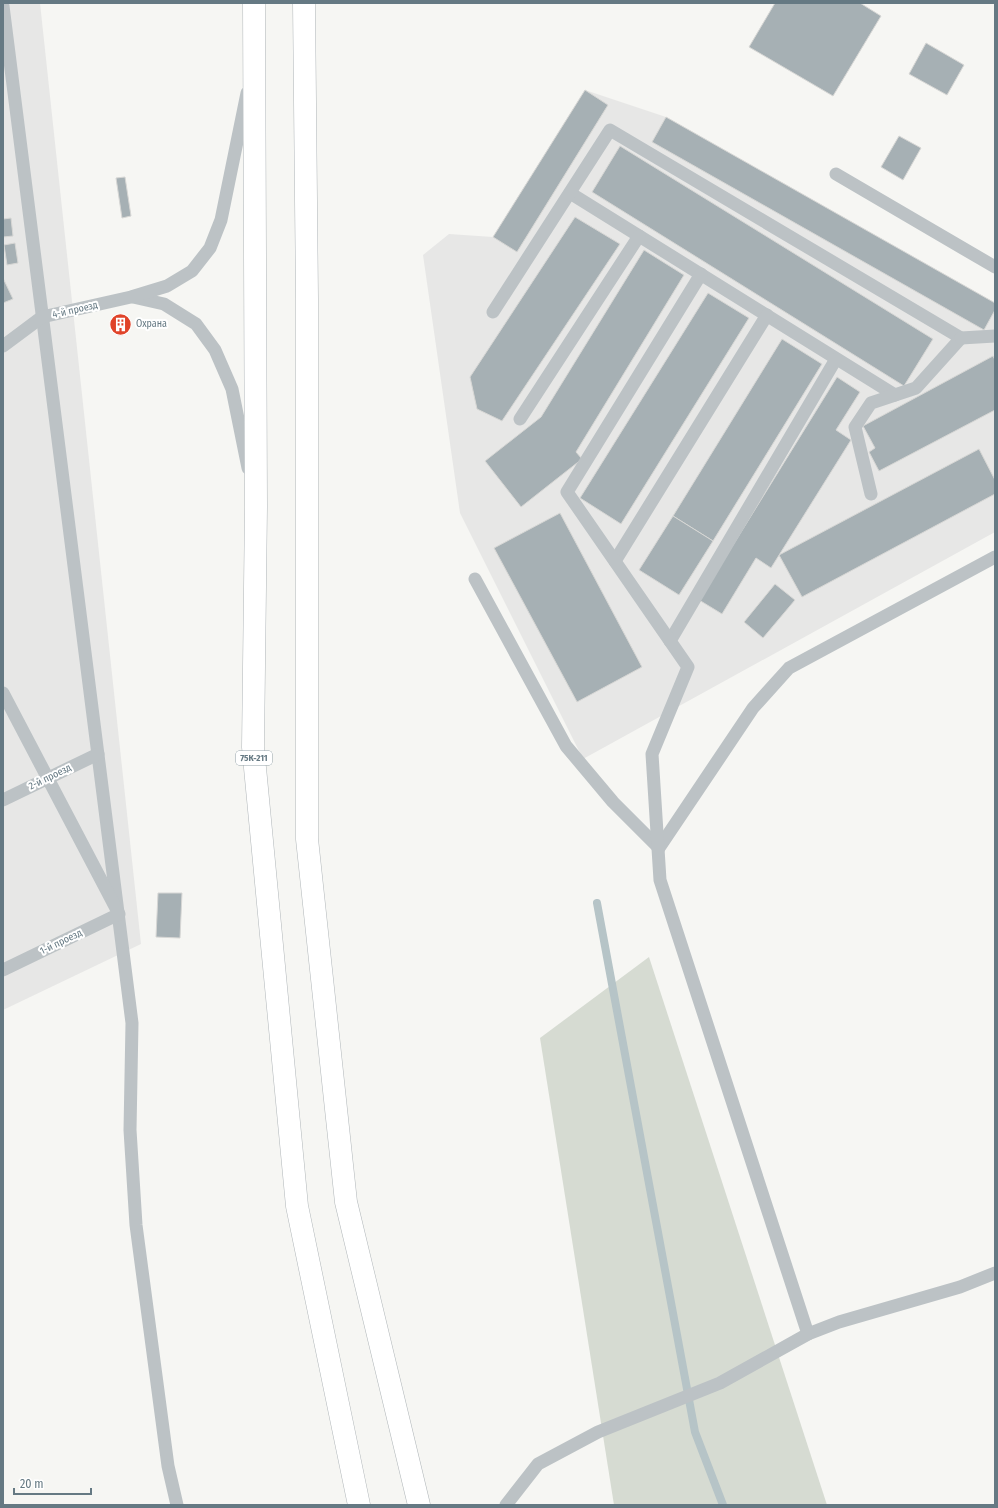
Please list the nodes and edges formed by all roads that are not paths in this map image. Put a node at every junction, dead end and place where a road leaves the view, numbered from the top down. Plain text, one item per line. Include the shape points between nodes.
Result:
1 (254, 3) edge
2 (304, 3) edge
3 (3, 6) edge
4 (253, 60) junction
5 (836, 174) dead end
6 (570, 193) junction
7 (639, 236) junction
8 (995, 267) edge
9 (701, 274) junction
10 (131, 297) junction
11 (493, 312) dead end
12 (767, 316) junction
13 (42, 317) junction
14 (995, 336) edge
15 (961, 338) junction
16 (3, 346) edge
17 (836, 358) junction
18 (895, 395) junction
19 (520, 419) dead end
20 (871, 494) dead end
21 (256, 507) junction
22 (995, 557) edge
23 (615, 561) junction
24 (476, 579) dead end
25 (670, 641) junction
26 (3, 693) edge
27 (98, 754) junction
28 (48, 778) junction
29 (3, 800) edge
30 (659, 848) junction
31 (119, 914) junction
32 (3, 970) edge
33 (995, 1273) edge
34 (808, 1334) junction
35 (177, 1505) edge
36 (359, 1505) edge
37 (419, 1505) edge
38 (506, 1505) edge

1 - 4 main road, 75К-211
2 - 37 main road via 307,839 346,1202
3 - 13 lane
4 - 10 lane, 4-й проезд via 221,220 210,248 192,271 167,286
4 - 21 main road, 75К-211
5 - 8 lane
6 - 7 lane
6 - 11 lane
6 - 15 lane via 610,130
7 - 9 lane
7 - 19 lane
9 - 12 lane
9 - 23 lane via 567,492
10 - 13 lane, 4-й проезд
10 - 21 lane via 164,304 196,324 215,350 232,389
12 - 17 lane
12 - 23 lane
13 - 16 lane, 4-й проезд
13 - 27 lane
14 - 15 lane
15 - 18 lane via 916,388
17 - 18 lane
17 - 25 lane
18 - 20 lane via 871,404 855,427
21 - 36 main road, 75К-211 via 253,747 297,1206
22 - 30 lane via 789,668 753,708
23 - 25 lane
24 - 30 lane via 566,746 613,802
25 - 30 lane via 688,667 652,754
26 - 28 lane
27 - 28 lane, 2-й проезд
27 - 31 lane
28 - 29 lane, 2-й проезд
28 - 31 lane
30 - 34 lane via 660,880
31 - 32 lane, 1-й проезд
31 - 35 lane via 132,1023 130,1130 136,1225 168,1466
33 - 34 lane via 960,1287 839,1322
34 - 38 lane via 720,1383 598,1432 538,1464

